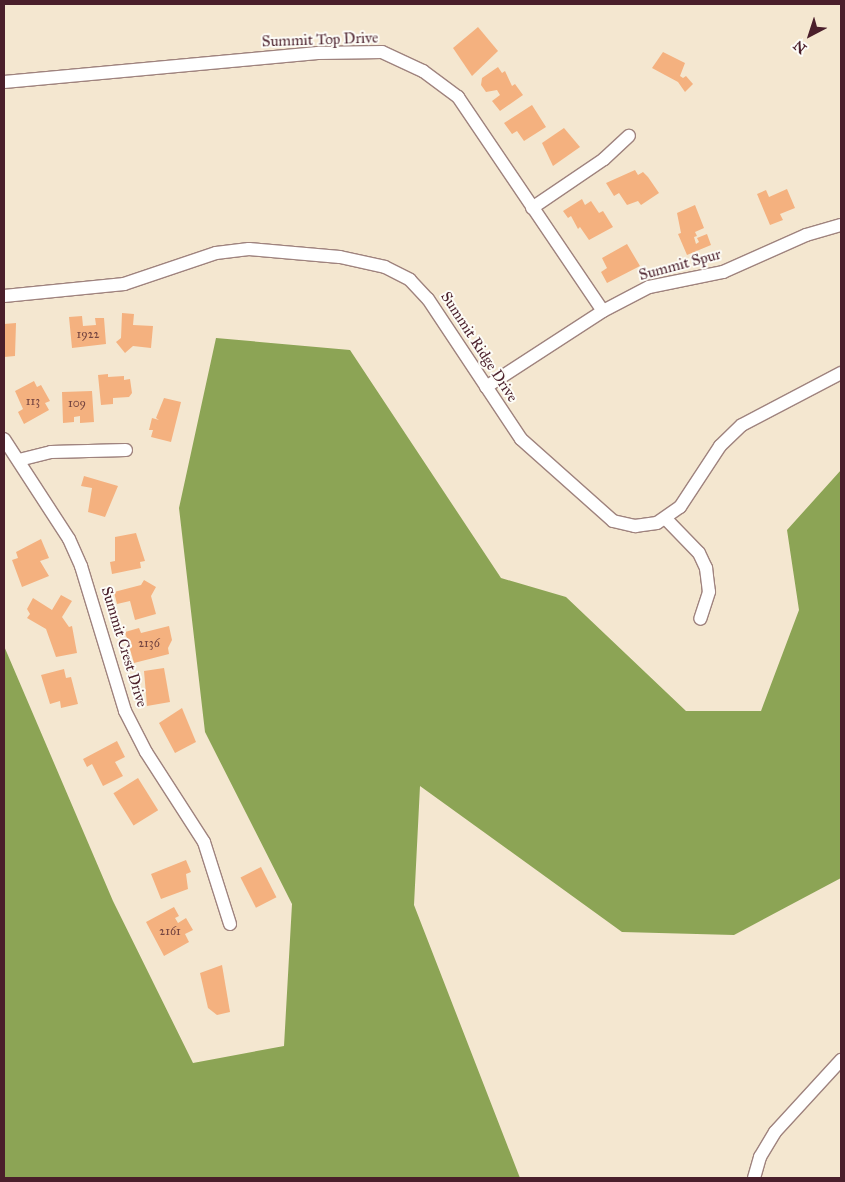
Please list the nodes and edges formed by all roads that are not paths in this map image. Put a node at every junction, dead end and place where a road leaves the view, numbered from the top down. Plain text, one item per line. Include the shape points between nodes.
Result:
1 (4, 82) edge
2 (629, 136) dead end
3 (532, 208) junction
4 (841, 225) edge
5 (4, 296) edge
6 (604, 311) junction
7 (841, 373) edge
8 (486, 387) junction
9 (4, 439) edge
10 (126, 450) dead end
11 (19, 460) junction
12 (666, 519) junction
13 (700, 619) dead end
14 (230, 924) dead end
15 (841, 1060) edge
16 (754, 1178) edge

1 - 3 street, Summit Top Drive via 308,54 382,52 422,71 458,97
2 - 3 street via 604,158
3 - 6 street, Summit Top Drive
4 - 6 street, Summit Spur via 806,235 722,272 649,287
5 - 8 street, Summit Ridge Drive via 124,284 216,253 249,249 371,262 398,273 420,289
6 - 8 street, Summit Spur
7 - 12 street via 742,426 720,446 680,507
8 - 12 street, Summit Ridge Drive via 522,439 613,521 635,526
9 - 11 street, Summit Crest Drive
10 - 11 street via 52,452
11 - 14 street, Summit Crest Drive via 69,539 83,573 125,711 146,752 204,842
12 - 13 street via 699,553 706,568 709,592
15 - 16 street via 776,1132 760,1157

